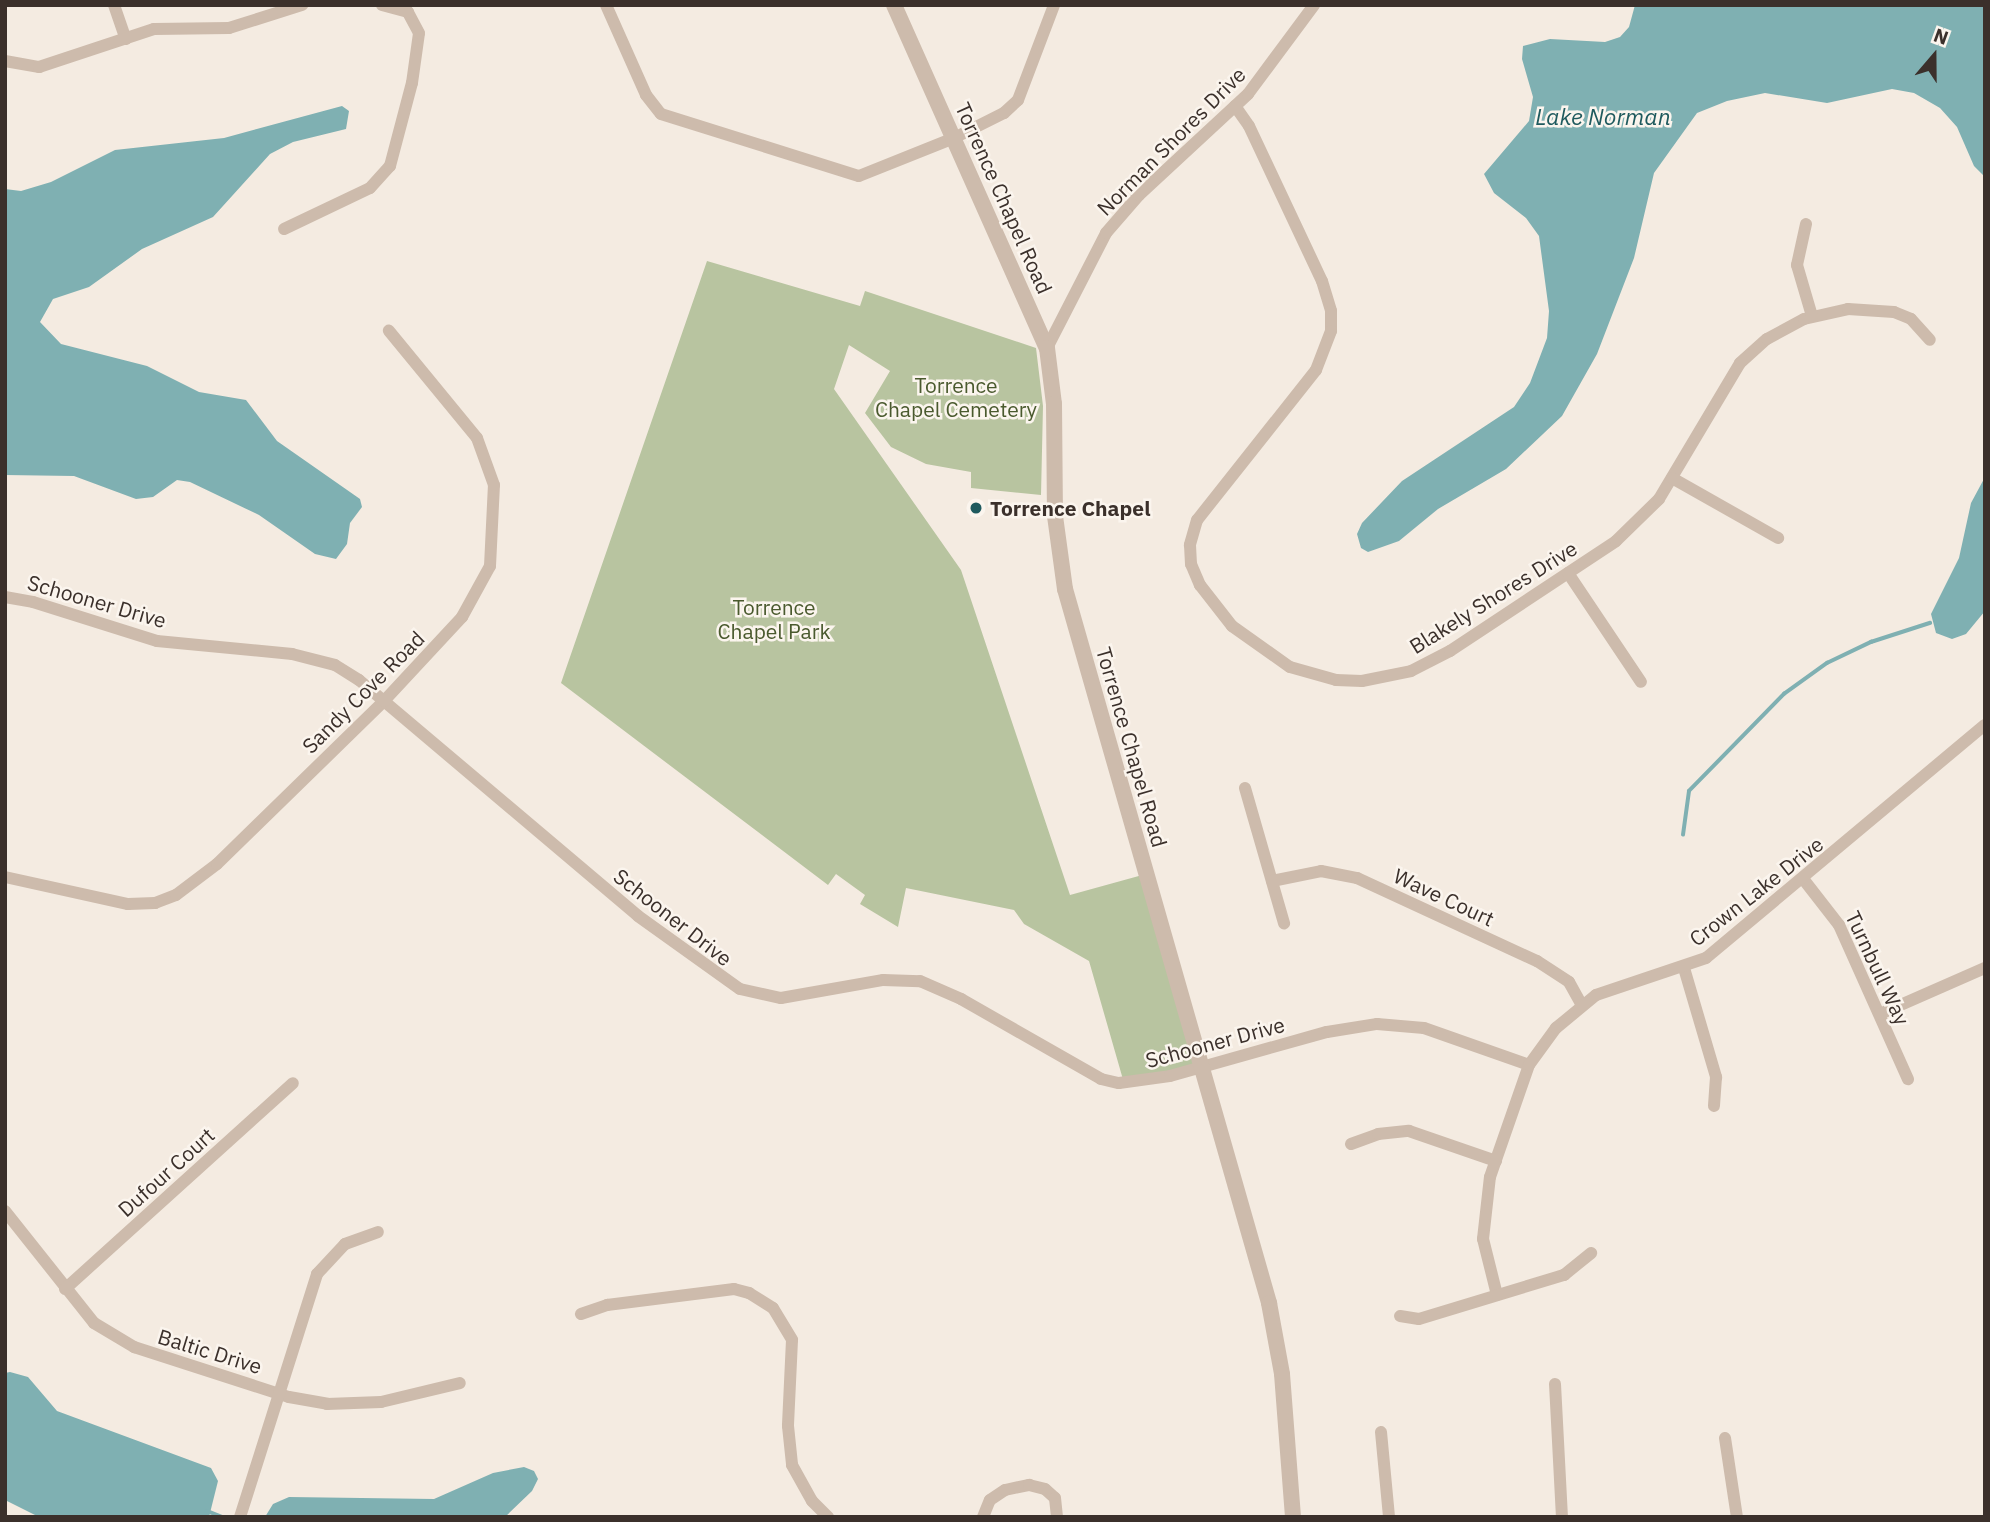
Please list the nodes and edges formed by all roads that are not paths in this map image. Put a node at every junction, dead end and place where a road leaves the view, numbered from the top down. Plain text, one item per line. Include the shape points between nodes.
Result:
1 (114, 5) edge
2 (302, 5) edge
3 (382, 5) edge
4 (606, 5) edge
5 (894, 5) edge
6 (1054, 5) edge
7 (1314, 5) edge
8 (126, 38) junction
9 (5, 61) edge
10 (1235, 106) junction
11 (954, 138) junction
12 (1806, 224) dead end
13 (284, 229) dead end
14 (1812, 316) junction
15 (388, 331) dead end
16 (1930, 340) dead end
17 (1046, 348) junction
18 (1672, 478) junction
19 (1778, 538) dead end
20 (1568, 573) junction
21 (5, 597) edge
22 (1641, 682) dead end
23 (384, 701) junction
24 (1985, 724) edge
25 (1245, 788) dead end
26 (5, 877) edge
27 (1804, 880) junction
28 (1272, 881) junction
29 (1284, 923) dead end
30 (1684, 968) junction
31 (1985, 968) edge
32 (1581, 1004) junction
33 (1880, 1014) junction
34 (1529, 1065) junction
35 (1203, 1068) junction
36 (1908, 1079) dead end
37 (293, 1083) dead end
38 (1714, 1106) dead end
39 (1351, 1144) dead end
40 (1496, 1161) junction
41 (5, 1211) edge
42 (378, 1232) dead end
43 (1591, 1253) dead end
44 (65, 1289) junction
45 (1497, 1295) junction
46 (581, 1314) dead end
47 (1400, 1316) dead end
48 (460, 1383) dead end
49 (1555, 1384) dead end
50 (279, 1393) junction
51 (1381, 1432) dead end
52 (1725, 1438) dead end
53 (240, 1517) edge
54 (828, 1517) edge
55 (983, 1517) edge
56 (1058, 1517) edge
57 (1293, 1517) edge
58 (1389, 1517) edge
59 (1562, 1517) edge
60 (1737, 1517) edge

1 - 8 street
2 - 8 street via 229,28 165,27
3 - 13 street via 408,12 419,33 412,83 390,166 370,188
4 - 11 street via 651,103 679,122 850,176 867,175
5 - 11 street, Torrence Chapel Road
6 - 11 street via 1018,100 1004,113
7 - 10 street, Norman Shores Drive via 1269,70
8 - 9 street via 54,64 26,67
10 - 17 street, Norman Shores Drive via 1139,195 1106,233
10 - 20 street, Blakely Shores Drive via 1250,126 1322,281 1332,320 1317,370 1197,520 1190,545 1191,564 1207,596 1237,631 1273,659 1324,678 1362,681 1431,663
11 - 17 street, Torrence Chapel Road
12 - 14 street via 1797,265
14 - 16 street, Blakely Shores Drive via 1848,309 1894,312 1911,319
14 - 18 street, Blakely Shores Drive via 1778,332 1740,363
15 - 23 street, Sandy Cove Road via 477,438 488,461 496,499 492,555 479,593 463,617
17 - 35 street, Torrence Chapel Road via 1054,404 1055,516 1065,589
18 - 19 street
18 - 20 street, Blakely Shores Drive via 1641,519
20 - 22 street
21 - 23 street, Schooner Drive via 157,641 317,658 346,670
23 - 26 street, Sandy Cove Road via 217,864 176,895 155,903 128,904
23 - 35 street, Schooner Drive via 565,857 714,975 740,989 793,997 883,980 920,981 961,999 1101,1079 1133,1084
24 - 27 street, Crown Lake Drive
25 - 28 street
27 - 30 street, Crown Lake Drive via 1706,958
27 - 33 street, Turnbull Way via 1839,925
28 - 29 street
28 - 32 street, Wave Court via 1321,870 1357,878 1537,961 1569,982
30 - 32 street, Crown Lake Drive via 1619,985
30 - 38 street via 1716,1077
31 - 33 street
32 - 34 street, Crown Lake Drive
33 - 36 street, Turnbull Way
34 - 35 street, Schooner Drive via 1435,1031 1377,1024 1326,1032
34 - 40 street, Crown Lake Drive
35 - 57 street, Torrence Chapel Road via 1276,1333
37 - 44 street, Dufour Court
39 - 40 street via 1378,1134 1409,1131
40 - 45 street, Crown Lake Drive via 1482,1223
41 - 44 street, Baltic Drive
42 - 50 street via 345,1244 317,1274
43 - 45 street via 1564,1275
44 - 50 street, Baltic Drive via 94,1324 120,1341
45 - 47 street via 1419,1319
46 - 54 street via 607,1305 734,1289 773,1308 792,1340 792,1465 812,1502
48 - 50 street, Baltic Drive via 362,1404 314,1402
49 - 59 street
50 - 53 street
51 - 58 street
52 - 60 street
55 - 56 street via 990,1500 1005,1490 1028,1485 1045,1489 1055,1498

